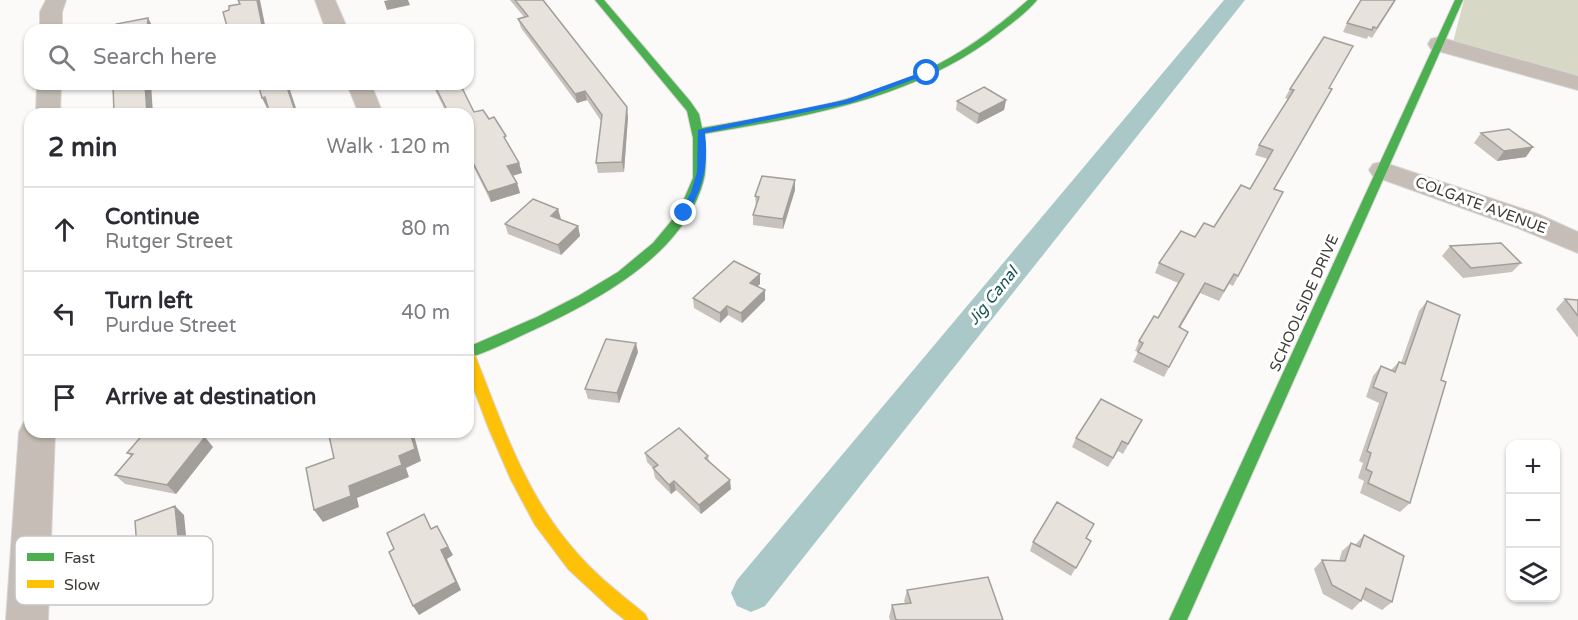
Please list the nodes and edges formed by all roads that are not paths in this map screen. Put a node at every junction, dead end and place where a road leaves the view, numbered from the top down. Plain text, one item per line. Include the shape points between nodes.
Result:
1 (56, 0) edge
2 (325, 0) edge
3 (599, 0) edge
4 (1033, 0) edge
5 (1459, 0) edge
6 (51, 24) edge
7 (335, 24) edge
8 (1439, 44) junction
9 (1578, 82) edge
10 (49, 90) edge
11 (361, 90) edge
12 (48, 108) edge
13 (369, 108) edge
14 (701, 131) junction
15 (1382, 170) junction
16 (1578, 243) edge
17 (474, 351) edge
18 (474, 369) edge
19 (38, 438) edge
20 (32, 536) edge
21 (28, 605) edge
22 (27, 620) edge
23 (639, 620) edge
24 (1178, 620) edge

1 - 6 street
2 - 7 street
3 - 14 street via 687,104
4 - 14 street via 988,37 927,73 847,102
5 - 8 street, SCHOOLSIDE DRIVE
8 - 9 street
8 - 15 street, SCHOOLSIDE DRIVE
10 - 12 street
11 - 13 street
14 - 17 street via 704,154 696,192 653,251 605,287
15 - 16 street, COLGATE AVENUE via 1517,217
15 - 24 street, SCHOOLSIDE DRIVE
18 - 23 street via 517,474 556,542 593,581
19 - 20 street
21 - 22 street

